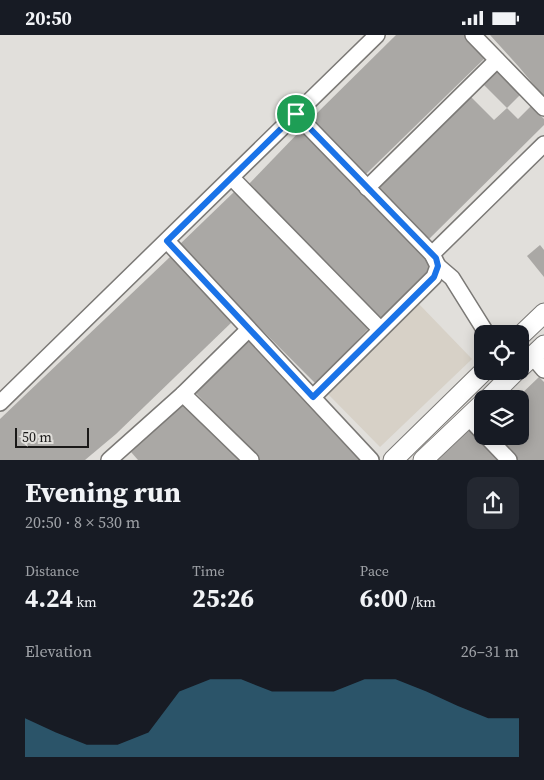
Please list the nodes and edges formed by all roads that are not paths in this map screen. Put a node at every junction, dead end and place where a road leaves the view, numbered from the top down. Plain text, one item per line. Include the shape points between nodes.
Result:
1 (377, 35) edge
2 (473, 35) edge
3 (497, 60) junction
4 (544, 108) edge
5 (296, 114) junction
6 (544, 144) edge
7 (232, 177) junction
8 (367, 187) junction
9 (167, 241) junction
10 (435, 260) junction
11 (544, 313) edge
12 (481, 325) edge
13 (529, 327) edge
14 (248, 329) junction
15 (380, 329) junction
16 (475, 380) edge
17 (507, 380) edge
18 (497, 390) edge
19 (184, 394) junction
20 (313, 397) junction
21 (0, 403) edge
22 (474, 411) edge
23 (468, 417) junction
24 (474, 423) edge
25 (495, 445) edge
26 (119, 457) edge
27 (250, 460) edge
28 (371, 460) edge
29 (393, 460) edge
30 (423, 460) edge
31 (509, 460) edge

1 - 5 street
2 - 3 street
3 - 4 street
3 - 8 street
5 - 7 street
5 - 8 street
6 - 10 street
7 - 9 street
7 - 15 street
8 - 10 street
9 - 14 street
9 - 21 street
10 - 12 street via 452,278
10 - 15 street via 434,277
11 - 13 main road
14 - 19 street
14 - 20 street
15 - 20 street
16 - 29 main road
17 - 18 main road
19 - 26 street
19 - 27 street
20 - 28 street
22 - 23 main road
23 - 24 street
23 - 30 main road
25 - 31 street

